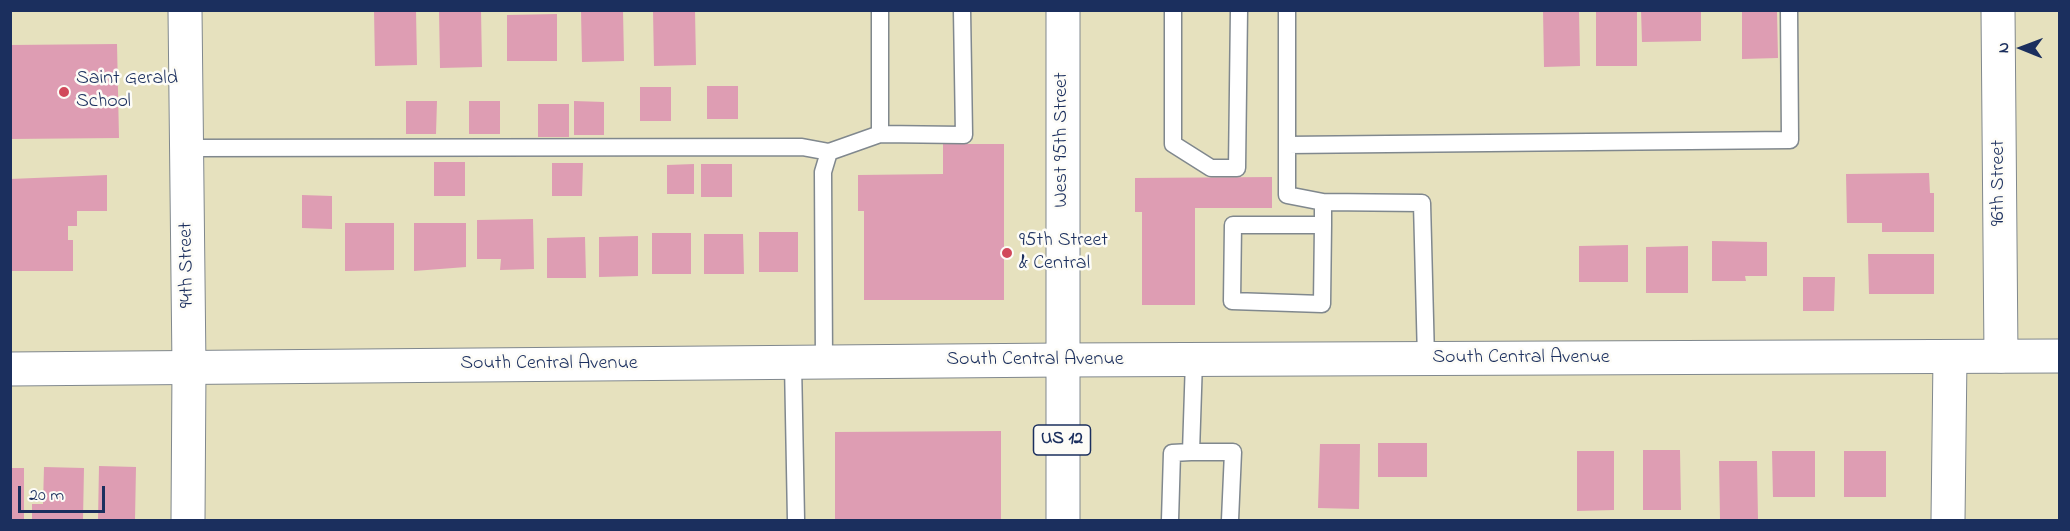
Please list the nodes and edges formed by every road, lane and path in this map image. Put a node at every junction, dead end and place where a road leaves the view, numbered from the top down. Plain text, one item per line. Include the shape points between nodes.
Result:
1 (185, 10) edge
2 (880, 10) edge
3 (962, 10) edge
4 (1063, 10) edge
5 (1173, 10) edge
6 (1239, 10) edge
7 (1287, 10) edge
8 (1790, 10) edge
9 (1998, 10) edge
10 (880, 134) junction
11 (1287, 145) junction
12 (187, 148) junction
13 (830, 152) junction
14 (1323, 202) junction
15 (1323, 225) junction
16 (2001, 356) junction
17 (2060, 356) edge
18 (1950, 357) junction
19 (1426, 359) junction
20 (1062, 360) junction
21 (1194, 360) junction
22 (809, 363) junction
23 (189, 368) junction
24 (10, 369) edge
25 (1191, 452) junction
26 (188, 520) edge
27 (796, 520) edge
28 (1063, 520) edge
29 (1170, 520) edge
30 (1230, 520) edge
31 (1948, 520) edge

1 - 12 street, 94th Street
2 - 10 lane
3 - 10 lane via 964,135
4 - 20 street, West 95th Street / US 12
5 - 6 lane via 1173,144 1211,168 1237,168
7 - 11 lane
8 - 11 lane via 1790,140
9 - 16 street, 96th Street
10 - 13 lane
11 - 14 lane via 1287,195
12 - 13 lane via 802,147
12 - 23 street, 94th Street
13 - 22 lane via 823,172
14 - 15 lane
14 - 19 lane via 1422,203
15 - 15 lane via 1233,225 1232,301 1322,304
16 - 17 street, South Central Avenue
16 - 18 street, South Central Avenue
18 - 19 street, South Central Avenue
18 - 31 street
19 - 21 street, South Central Avenue
20 - 21 street, South Central Avenue
20 - 22 street, South Central Avenue
20 - 28 street, West 95th Street / US 12
21 - 25 lane
22 - 23 street, South Central Avenue
22 - 27 lane
23 - 24 street, South Central Avenue
23 - 26 street, 94th Street
25 - 29 lane via 1172,453
25 - 30 lane via 1233,452

